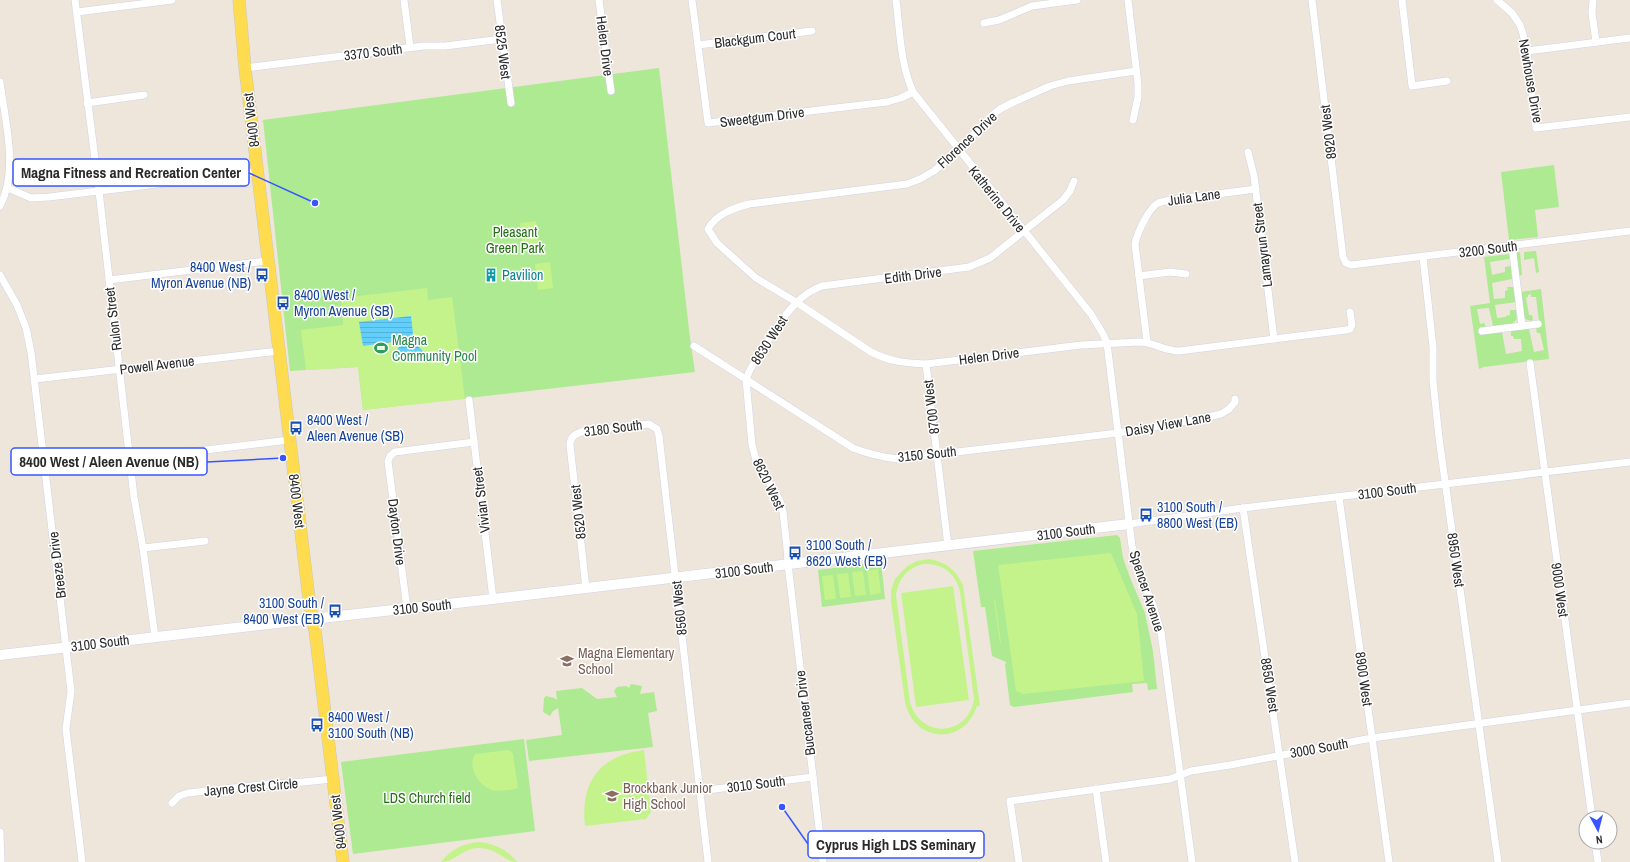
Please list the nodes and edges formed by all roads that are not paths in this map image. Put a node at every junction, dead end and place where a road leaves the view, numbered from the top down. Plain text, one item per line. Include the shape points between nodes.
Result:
1 (75, 0) edge
2 (172, 0) edge
3 (233, 0) edge
4 (239, 0) edge
5 (404, 0) edge
6 (497, 0) edge
7 (599, 0) edge
8 (692, 0) edge
9 (896, 0) edge
10 (1077, 0) edge
11 (1128, 0) edge
12 (1312, 0) edge
13 (1404, 0) edge
14 (1497, 0) edge
15 (1593, 0) edge
16 (1027, 3) edge
17 (77, 12) junction
18 (984, 23) dead end
19 (812, 31) dead end
20 (1630, 38) edge
21 (502, 39) junction
22 (1596, 42) junction
23 (698, 45) junction
24 (410, 47) junction
25 (1527, 51) junction
26 (245, 68) junction
27 (1136, 71) junction
28 (1447, 81) dead end
29 (0, 82) edge
30 (611, 92) dead end
31 (913, 92) junction
32 (144, 95) dead end
33 (87, 103) junction
34 (511, 103) dead end
35 (1630, 117) edge
36 (1133, 120) dead end
37 (959, 150) junction
38 (1248, 152) dead end
39 (257, 172) junction
40 (1074, 181) dead end
41 (8, 188) junction
42 (1256, 189) junction
43 (99, 191) junction
44 (0, 206) edge
45 (708, 229) joint
46 (1023, 231) junction
47 (1630, 231) edge
48 (1512, 246) junction
49 (1423, 257) junction
50 (267, 261) junction
51 (1346, 263) joint
52 (1186, 274) dead end
53 (0, 275) edge
54 (1139, 276) junction
55 (109, 280) junction
56 (796, 302) junction
57 (1350, 312) dead end
58 (1538, 324) dead end
59 (1522, 326) junction
60 (1482, 331) dead end
61 (1274, 339) junction
62 (1147, 342) junction
63 (1107, 344) junction
64 (694, 346) dead end
65 (279, 350) junction
66 (1530, 363) dead end
67 (926, 364) junction
68 (119, 369) junction
69 (35, 379) junction
70 (746, 380) junction
71 (1235, 399) dead end
72 (469, 400) dead end
73 (655, 428) joint
74 (1118, 432) junction
75 (572, 437) joint
76 (289, 440) junction
77 (474, 442) junction
78 (937, 454) junction
79 (130, 459) junction
80 (1630, 462) edge
81 (1544, 472) junction
82 (1446, 484) junction
83 (1339, 497) junction
84 (1243, 508) junction
85 (1129, 524) junction
86 (205, 541) dead end
87 (948, 546) junction
88 (143, 548) junction
89 (788, 564) junction
90 (676, 578) junction
91 (586, 588) junction
92 (493, 599) junction
93 (407, 609) junction
94 (312, 618) junction
95 (155, 637) junction
96 (66, 647) junction
97 (0, 655) edge
98 (1630, 703) edge
99 (1577, 710) junction
100 (1479, 725) junction
101 (1372, 738) junction
102 (1280, 756) junction
103 (1180, 776) junction
104 (813, 777) junction
105 (333, 779) junction
106 (1096, 790) junction
107 (699, 791) junction
108 (172, 803) dead end
109 (1591, 810) edge
110 (0, 832) edge
111 (1596, 850) edge
112 (1, 862) edge
113 (82, 862) edge
114 (343, 862) edge
115 (708, 862) edge
116 (823, 862) edge
117 (1019, 862) edge
118 (1106, 862) edge
119 (1192, 862) edge
120 (1295, 862) edge
121 (1389, 862) edge
122 (1498, 862) edge
123 (1598, 862) edge

1 - 17 street, Rulon Street
2 - 17 street
3 - 26 main road, 8400 West
4 - 26 main road, 8400 West
5 - 24 street
6 - 21 street, 8525 West
7 - 30 street, Helen Drive
8 - 23 street, Sweetgum Drive
9 - 31 street, Katherine Drive via 904,66
10 - 16 street
11 - 27 street
12 - 51 street, 8920 West via 1342,250
13 - 28 street via 1412,86
14 - 25 street, Newhouse Drive via 1517,20
15 - 22 street
16 - 18 street via 999,20
17 - 33 street, Rulon Street
19 - 23 street, Blackgum Court
20 - 22 street
21 - 24 street, 3370 South via 445,46
21 - 34 street, 8525 West
22 - 25 street
23 - 31 street, Sweetgum Drive via 708,123 887,102
24 - 26 street, 3370 South
25 - 35 street, Newhouse Drive via 1536,128
26 - 39 main road, 8400 West
27 - 36 street via 1138,97
27 - 37 street, Florence Drive via 1068,81 1044,89 1000,109
29 - 41 street via 10,166
31 - 37 street, Katherine Drive
32 - 33 street
33 - 43 street, Rulon Street
37 - 45 street, Florence Drive via 934,172 907,184 749,204 728,211 712,222
37 - 46 street, Katherine Drive
38 - 42 street, Lamayrun Street
39 - 43 street
39 - 50 main road, 8400 West
40 - 46 street, Edith Drive via 1063,200
41 - 43 street via 32,198
41 - 44 street
42 - 54 street, Julia Lane via 1170,200 1154,206 1136,240
42 - 61 street, Lamayrun Street
43 - 55 street, Rulon Street
45 - 56 street, Helen Drive via 717,243 741,266
46 - 56 street, Edith Drive via 990,258 969,267 822,286 812,289
46 - 63 street, Katherine Drive via 1091,314
47 - 48 street, 3200 South
48 - 49 street, 3200 South
48 - 59 street
49 - 51 street, 3200 South via 1350,266
49 - 82 street, 8950 West via 1433,347 1434,398
50 - 55 street
50 - 65 main road, 8400 West
52 - 54 street via 1170,272
53 - 69 street, Breeze Drive via 17,305 26,328
54 - 62 street, Julia Lane
55 - 68 street, Rulon Street
56 - 67 street, Helen Drive via 881,357 903,363
56 - 70 street, 8630 West via 755,361
57 - 61 street, Helen Drive via 1350,329
58 - 59 street
59 - 60 street
61 - 62 street, Helen Drive via 1171,351
62 - 63 street, Helen Drive
63 - 67 street, Helen Drive
63 - 74 street, Spencer Avenue
64 - 70 street, 3150 South
65 - 68 street, Powell Avenue
65 - 76 main road, 8400 West
66 - 81 street, 9000 West
67 - 78 street, 8700 West
68 - 69 street, Powell Avenue
68 - 79 street, Rulon Street
69 - 96 street, Breeze Drive
70 - 78 street, 3150 South via 853,448 868,454 898,458
70 - 89 street, 8620 West via 754,454 780,502 788,548
71 - 74 street, Daisy View Lane via 1229,409 1210,417
72 - 77 street, Vivian Street
73 - 75 street, 3180 South via 647,423 585,431
73 - 90 street, 8560 West via 660,436
74 - 78 street, 3150 South
74 - 85 street, Spencer Avenue
75 - 91 street, 8520 West via 570,445
76 - 79 street
76 - 94 main road, 8400 West
77 - 92 street, Vivian Street
77 - 93 street, Dayton Drive via 396,452 390,456 388,461
78 - 87 street, 8700 West
79 - 88 street, Rulon Street
80 - 81 street, 3100 South
81 - 82 street, 3100 South
81 - 99 street, 9000 West
82 - 83 street, 3100 South
82 - 100 street, 8950 West
83 - 84 street, 3100 South
83 - 101 street, 8900 West
84 - 85 street, 3100 South
84 - 102 street, 8850 West
85 - 87 street, 3100 South
85 - 103 street, Spencer Avenue via 1136,564 1154,605 1161,632
86 - 88 street
87 - 89 street, 3100 South
88 - 95 street, Rulon Street
89 - 90 street, 3100 South
89 - 104 street, Buccaneer Drive
90 - 91 street, 3100 South
90 - 107 street, 8560 West
91 - 92 street, 3100 South
92 - 93 street, 3100 South
93 - 94 street, 3100 South
94 - 95 street, 3100 South
94 - 105 main road, 8400 West
95 - 96 street, 3100 South
96 - 97 street, 3100 South
96 - 113 street, Breeze Drive via 71,691 66,734
98 - 99 street, 3000 South
99 - 100 street, 3000 South
99 - 109 street, 9000 West
100 - 101 street, 3000 South
100 - 122 street, 8950 West
101 - 102 street, 3000 South
101 - 121 street, 8900 West
102 - 103 street, 3000 South via 1191,771
102 - 120 street, 8850 West
103 - 106 street, 3000 South
103 - 119 street, Spencer Avenue
104 - 107 street, 3010 South
104 - 116 street, Buccaneer Drive
105 - 108 street, Jayne Crest Circle via 188,793 178,796
105 - 114 main road, 8400 West
106 - 117 street, 3000 South via 1010,801
106 - 118 street
107 - 115 street, 8560 West
110 - 112 street
111 - 123 street

